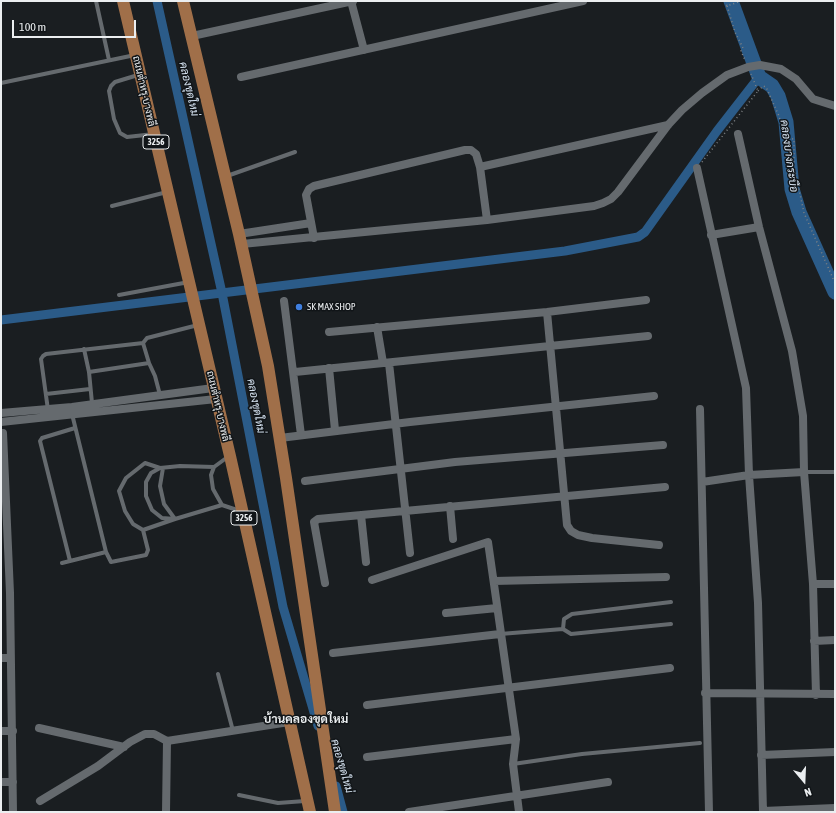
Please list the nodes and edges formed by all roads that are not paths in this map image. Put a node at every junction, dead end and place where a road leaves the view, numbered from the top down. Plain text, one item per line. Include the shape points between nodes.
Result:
1 (96, 1) edge
2 (123, 1) edge
3 (184, 1) edge
4 (352, 1) edge
5 (578, 2) edge
6 (192, 36) junction
7 (364, 50) junction
8 (135, 55) junction
9 (108, 60) junction
10 (140, 75) junction
11 (241, 77) dead end
12 (1, 82) edge
13 (835, 106) edge
14 (668, 124) junction
15 (154, 134) junction
16 (738, 134) dead end
17 (295, 152) dead end
18 (480, 166) junction
19 (697, 168) road end
20 (226, 177) junction
21 (168, 192) junction
22 (112, 206) dead end
23 (487, 220) junction
24 (311, 222) junction
25 (759, 227) junction
26 (711, 235) junction
27 (314, 238) junction
28 (241, 239) junction
29 (189, 283) junction
30 (119, 296) dead end
31 (646, 300) dead end
32 (284, 301) dead end
33 (547, 312) junction
34 (198, 319) junction
35 (377, 327) junction
36 (329, 332) dead end
37 (648, 336) dead end
38 (142, 343) junction
39 (551, 346) junction
40 (84, 349) junction
41 (149, 363) junction
42 (386, 363) junction
43 (329, 368) junction
44 (89, 372) junction
45 (294, 372) junction
46 (90, 389) junction
47 (46, 394) junction
48 (214, 394) junction
49 (160, 395) junction
50 (654, 396) dead end
51 (92, 403) junction
52 (556, 406) junction
53 (700, 409) dead end
54 (1, 413) edge
55 (49, 413) junction
56 (72, 414) junction
57 (1, 422) edge
58 (395, 423) junction
59 (75, 428) junction
60 (335, 430) junction
61 (3, 433) dead end
62 (302, 434) junction
63 (280, 438) junction
64 (663, 445) dead end
65 (560, 454) junction
66 (230, 456) junction
67 (214, 467) junction
68 (162, 468) junction
69 (400, 469) junction
70 (804, 472) junction
71 (835, 472) edge
72 (749, 475) junction
73 (304, 481) dead end
74 (702, 482) junction
75 (665, 487) dead end
76 (564, 495) junction
77 (222, 505) junction
78 (450, 506) junction
79 (405, 511) junction
80 (242, 512) junction
81 (361, 515) junction
82 (175, 519) junction
83 (143, 530) junction
84 (454, 540) dead end
85 (659, 545) dead end
86 (106, 552) junction
87 (410, 553) dead end
88 (70, 561) junction
89 (366, 562) dead end
90 (62, 563) dead end
91 (666, 577) dead end
92 (372, 580) dead end
93 (494, 581) junction
94 (325, 583) dead end
95 (813, 584) junction
96 (835, 584) edge
97 (671, 602) dead end
98 (497, 608) junction
99 (446, 613) dead end
100 (671, 624) dead end
101 (563, 629) junction
102 (500, 634) junction
103 (814, 640) junction
104 (835, 640) edge
105 (333, 653) dead end
106 (1, 658) edge
107 (10, 658) junction
108 (670, 668) dead end
109 (218, 674) dead end
110 (510, 688) junction
111 (706, 693) junction
112 (816, 694) junction
113 (835, 694) edge
114 (760, 695) junction
115 (367, 705) dead end
116 (289, 722) junction
117 (39, 728) dead end
118 (13, 731) junction
119 (233, 731) junction
120 (1, 732) edge
121 (516, 739) junction
122 (167, 741) junction
123 (700, 742) dead end
124 (124, 746) junction
125 (835, 752) edge
126 (761, 755) junction
127 (367, 757) dead end
128 (513, 764) junction
129 (1, 782) edge
130 (13, 782) junction
131 (608, 782) dead end
132 (239, 795) dead end
133 (518, 797) junction
134 (40, 801) dead end
135 (309, 808) edge
136 (835, 808) edge
137 (13, 812) edge
138 (166, 812) edge
139 (335, 812) edge
140 (409, 812) edge
141 (519, 812) edge
142 (709, 812) edge
143 (763, 812) edge

1 - 9 lane
2 - 8 main road, ถนนตำหรุ-บางพลี / 3256
3 - 6 main road
4 - 6 street
4 - 7 street
5 - 7 street
6 - 20 main road
7 - 11 street
8 - 9 lane
8 - 10 main road, ถนนตำหรุ-บางพลี / 3256
9 - 12 lane
10 - 15 main road, ถนนตำหรุ-บางพลี / 3256
10 - 15 lane via 115,82 111,86 109,91 114,119 120,133 127,136
13 - 14 street via 813,99 796,79 781,69 760,65 727,75 702,93
14 - 18 street
14 - 23 street via 611,199 594,206
15 - 21 main road, ถนนตำหรุ-บางพลี / 3256
16 - 25 street
17 - 20 lane
18 - 23 street
18 - 24 street via 476,154 471,150 465,150 314,186 306,195
19 - 26 street
20 - 28 main road
21 - 22 lane
21 - 29 main road, ถนนตำหรุ-บางพลี / 3256
23 - 27 street
24 - 27 street
24 - 28 street
25 - 26 street
25 - 70 street via 797,376 803,416
26 - 72 street via 746,388
27 - 28 street
28 - 63 main road
29 - 30 lane
29 - 34 main road, ถนนตำหรุ-บางพลี / 3256
31 - 33 street
32 - 45 street
33 - 35 street
33 - 39 street
34 - 38 lane via 152,335
34 - 48 main road, ถนนตำหรุ-บางพลี / 3256
35 - 36 street
35 - 42 street
37 - 39 street
38 - 40 lane
38 - 41 lane
39 - 42 street
39 - 52 street
40 - 44 lane
40 - 47 lane via 43,356 41,359
41 - 44 lane
41 - 49 lane
42 - 43 street
42 - 58 street
43 - 45 street
43 - 60 street
44 - 46 lane
45 - 62 street
46 - 47 lane
46 - 51 lane
47 - 55 lane
48 - 49 street
48 - 56 street
48 - 66 main road, ถนนตำหรุ-บางพลี / 3256
49 - 51 street
50 - 52 street
51 - 55 street
52 - 58 street
52 - 65 street
53 - 74 street
54 - 55 street
55 - 56 street
55 - 57 street
56 - 59 lane
58 - 60 street
58 - 69 street
59 - 86 lane
59 - 88 lane via 42,438 40,441
60 - 62 street
61 - 107 street via 10,593
62 - 63 street
63 - 139 main road
64 - 65 street
65 - 69 street
65 - 76 street
66 - 67 lane
66 - 80 main road, ถนนตำหรุ-บางพลี / 3256
67 - 68 lane
67 - 77 lane via 210,475 213,490
68 - 82 lane via 160,486 164,504
68 - 82 lane via 150,473 146,482 146,496 152,510 162,518
68 - 83 lane via 145,464 126,478 119,490 125,511 133,524
69 - 73 street
69 - 79 street
70 - 71 lane
70 - 72 street
70 - 95 street
72 - 74 street
72 - 114 street via 758,603
74 - 111 street
75 - 76 street
76 - 78 street
76 - 85 street via 567,525 578,535
77 - 80 lane
77 - 82 lane
78 - 79 street
78 - 84 street
79 - 81 street
79 - 87 street
80 - 116 main road, ถนนตำหรุ-บางพลี / 3256
81 - 89 street
81 - 94 street via 318,519 314,522
82 - 83 lane
83 - 86 lane via 148,550 146,554 113,562 109,560
86 - 88 lane
88 - 90 lane
91 - 93 street
92 - 93 street via 485,542 489,544
93 - 98 street
95 - 96 street
95 - 103 street
97 - 101 lane via 572,614 564,619
98 - 99 street
98 - 102 street
100 - 101 lane via 571,634
101 - 102 lane
102 - 105 street
102 - 110 street
103 - 104 street
103 - 112 street
106 - 107 street
107 - 118 street
108 - 110 street
109 - 119 lane
110 - 115 street
110 - 121 street
111 - 114 street
111 - 142 street
112 - 113 street
112 - 114 street
114 - 126 street
116 - 119 street
116 - 135 main road, ถนนตำหรุ-บางพลี / 3256
117 - 124 street
118 - 120 street
118 - 130 street
119 - 122 street
121 - 127 street
121 - 128 street
122 - 124 street via 154,734 145,734
122 - 138 street
123 - 128 lane
124 - 134 street via 98,766
125 - 126 street
126 - 143 street
128 - 133 street
129 - 130 street
130 - 137 street
131 - 133 street
132 - 135 lane
133 - 140 street
133 - 141 street
136 - 143 street

